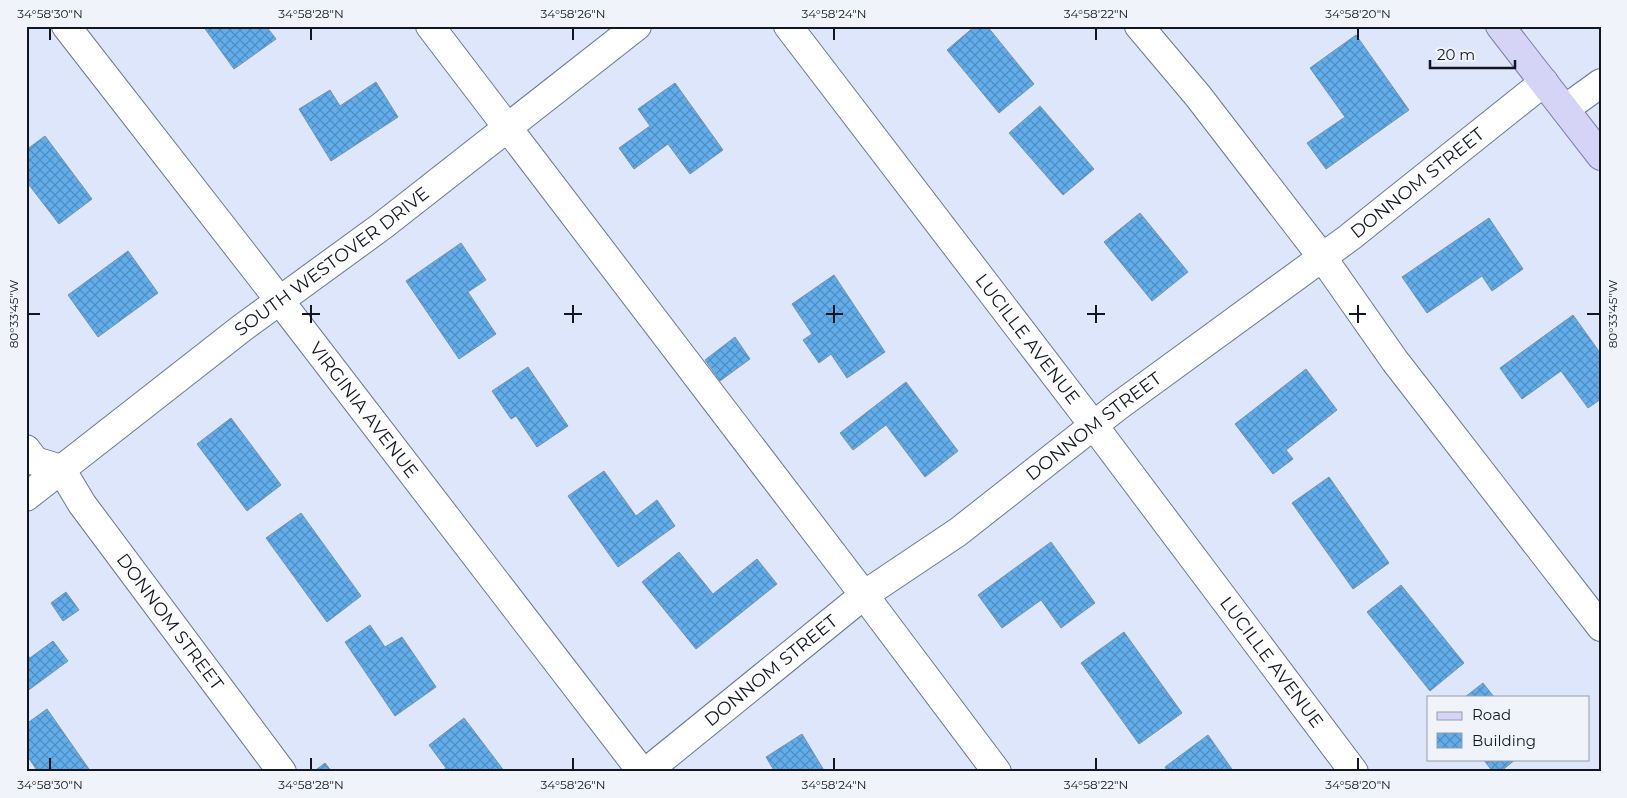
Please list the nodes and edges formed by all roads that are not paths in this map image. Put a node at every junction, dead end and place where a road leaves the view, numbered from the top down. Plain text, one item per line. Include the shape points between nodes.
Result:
1 (66, 26) edge
2 (430, 26) edge
3 (637, 26) edge
4 (788, 26) edge
5 (1139, 26) edge
6 (1500, 26) edge
7 (1544, 82) junction
8 (1601, 83) edge
9 (1565, 109) junction
10 (508, 128) junction
11 (1601, 156) edge
12 (1322, 257) junction
13 (280, 301) junction
14 (1094, 426) junction
15 (26, 449) edge
16 (61, 470) junction
17 (26, 497) edge
18 (864, 595) junction
19 (1601, 627) edge
20 (282, 772) edge
21 (642, 772) edge
22 (646, 772) edge
23 (997, 772) edge
24 (1354, 772) edge

1 - 13 street, VIRGINIA AVENUE
2 - 10 street
3 - 10 street, SOUTH WESTOVER DRIVE
4 - 14 street, LUCILLE AVENUE
5 - 12 street via 1198,96
6 - 7 main road
7 - 9 main road
7 - 12 street, DONNOM STREET
8 - 9 street
9 - 11 main road
10 - 13 street, SOUTH WESTOVER DRIVE
10 - 18 street
12 - 14 street, DONNOM STREET
12 - 19 street via 1394,361
13 - 16 street, SOUTH WESTOVER DRIVE
13 - 21 street, VIRGINIA AVENUE
14 - 18 street, DONNOM STREET via 958,532
14 - 24 street, LUCILLE AVENUE
15 - 16 street via 35,461
16 - 17 street, SOUTH WESTOVER DRIVE
16 - 20 street, DONNOM STREET via 82,504
18 - 22 street, DONNOM STREET
18 - 23 street

